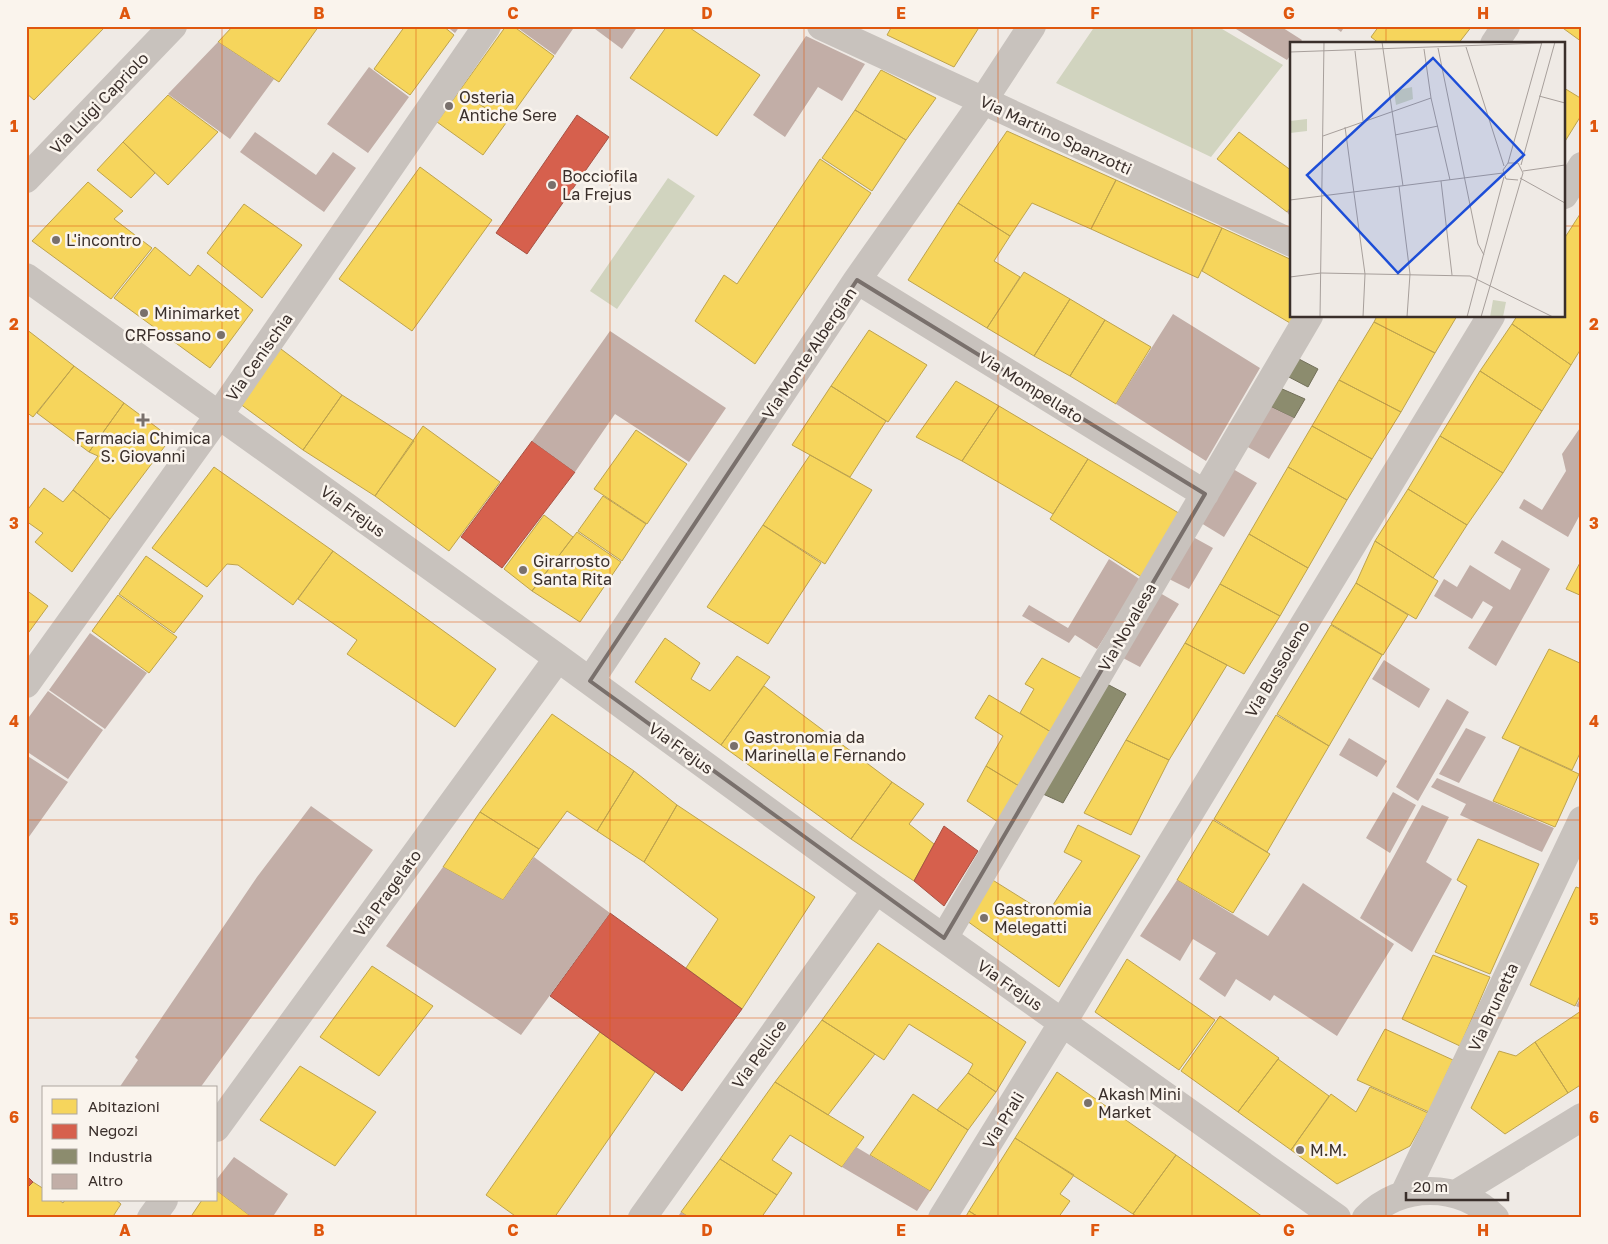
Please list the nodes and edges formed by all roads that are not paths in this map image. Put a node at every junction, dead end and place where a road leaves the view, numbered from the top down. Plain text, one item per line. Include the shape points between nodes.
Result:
1 (172, 26) edge
2 (487, 26) edge
3 (822, 26) edge
4 (1032, 26) edge
5 (1506, 26) edge
6 (1495, 42) edge
7 (982, 101) junction
8 (1582, 166) edge
9 (26, 180) edge
10 (1566, 192) edge
11 (1290, 242) edge
12 (26, 278) edge
13 (858, 280) junction
14 (1308, 318) edge
15 (1490, 318) edge
16 (219, 415) junction
17 (1205, 494) junction
18 (558, 658) junction
19 (590, 681) junction
20 (26, 684) edge
21 (1582, 820) edge
22 (876, 890) junction
23 (944, 938) junction
24 (1063, 1022) junction
25 (1582, 1117) edge
26 (218, 1125) edge
27 (1404, 1194) junction
28 (1456, 1194) junction
29 (163, 1202) edge
30 (151, 1218) edge
31 (642, 1218) edge
32 (942, 1218) edge
33 (1337, 1218) edge
34 (1366, 1218) edge
35 (1495, 1218) edge

1 - 9 street, Via Luigi Capriolo
2 - 16 street, Via Cenischia
3 - 7 street, Via Martino Spanzotti
4 - 7 street, Via Monte Albergian
5 - 6 street
7 - 11 street, Via Martino Spanzotti
7 - 13 street, Via Monte Albergian
8 - 10 street
12 - 16 street, Via Frejus
13 - 17 street, Via Mompellato
13 - 19 street, Via Monte Albergian
14 - 17 street, Via Novalesa
15 - 24 street, Via Bussoleno
16 - 18 street, Via Frejus
16 - 20 street, Via Cenischia
17 - 23 street, Via Novalesa
18 - 19 street, Via Frejus
18 - 26 street, Via Pragelato
19 - 22 street, Via Frejus
21 - 27 street, Via Brunetta
22 - 23 street, Via Frejus
22 - 31 street, Via Pellice
23 - 24 street, Via Frejus
24 - 32 street, Via Prali
24 - 33 street, Via Frejus
25 - 28 street
27 - 28 street via 1430,1190
27 - 34 street via 1376,1208
28 - 35 street via 1485,1208
29 - 30 street

